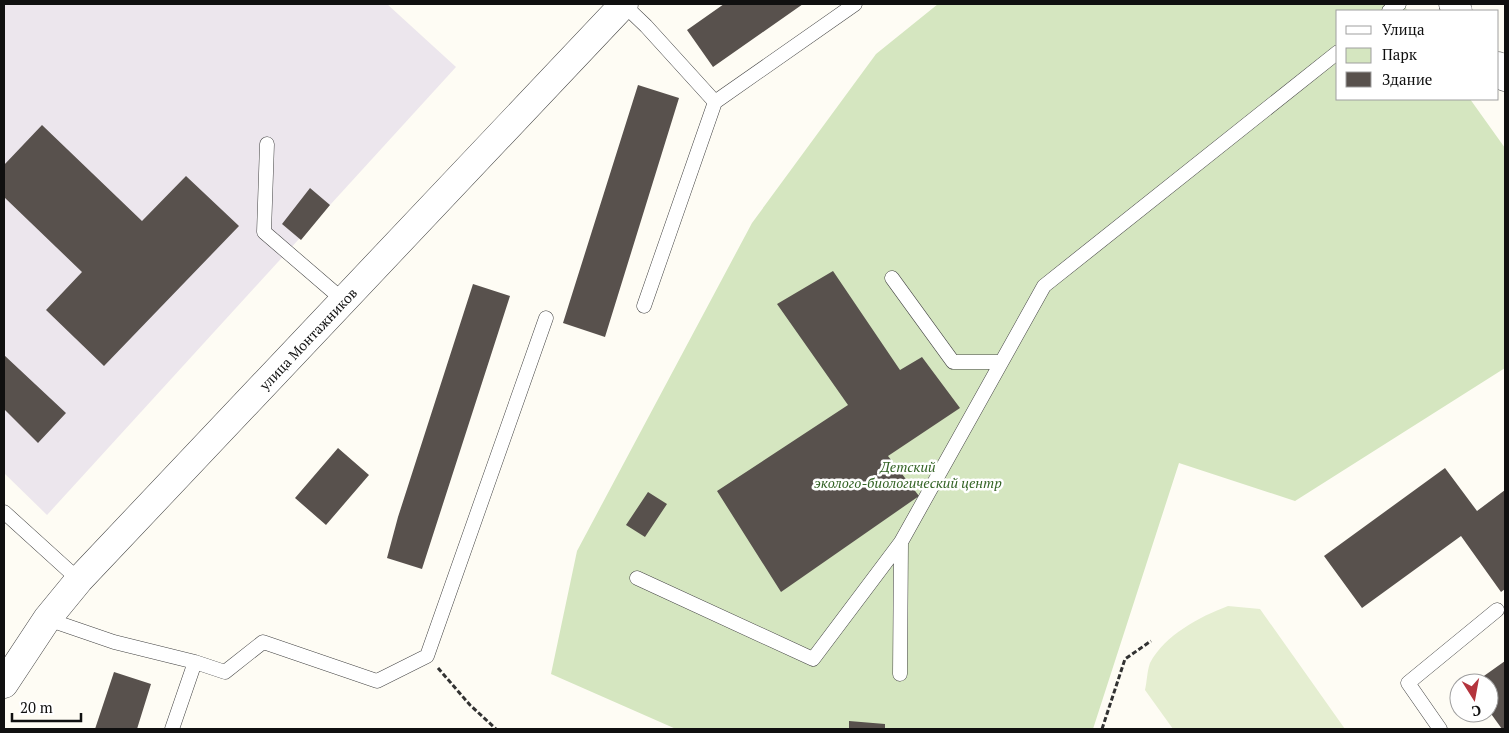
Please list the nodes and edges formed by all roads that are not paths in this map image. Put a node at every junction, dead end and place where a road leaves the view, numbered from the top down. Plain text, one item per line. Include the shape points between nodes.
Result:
1 (624, 4) edge
2 (855, 4) edge
3 (1336, 54) edge
4 (716, 102) junction
5 (267, 144) dead end
6 (892, 278) dead end
7 (343, 300) junction
8 (644, 306) dead end
9 (546, 318) dead end
10 (1001, 362) junction
11 (4, 512) edge
12 (901, 542) junction
13 (637, 578) dead end
14 (79, 580) junction
15 (1497, 610) dead end
16 (47, 619) junction
17 (196, 662) junction
18 (900, 674) dead end
19 (4, 684) edge
20 (172, 729) edge
21 (1440, 729) edge

1 - 4 lane
1 - 7 street, улица Монтажников
2 - 4 lane
3 - 10 lane via 1044,286
4 - 8 lane
5 - 7 lane via 264,232
6 - 10 lane via 953,362
7 - 14 street, улица Монтажников
9 - 17 lane via 427,656 377,681 263,642 225,672
10 - 12 lane
11 - 14 lane
12 - 13 lane via 813,659
12 - 18 lane
14 - 16 street, улица Монтажников
15 - 21 lane via 1408,683
16 - 17 lane via 114,642
16 - 19 street, улица Монтажников
17 - 20 lane

